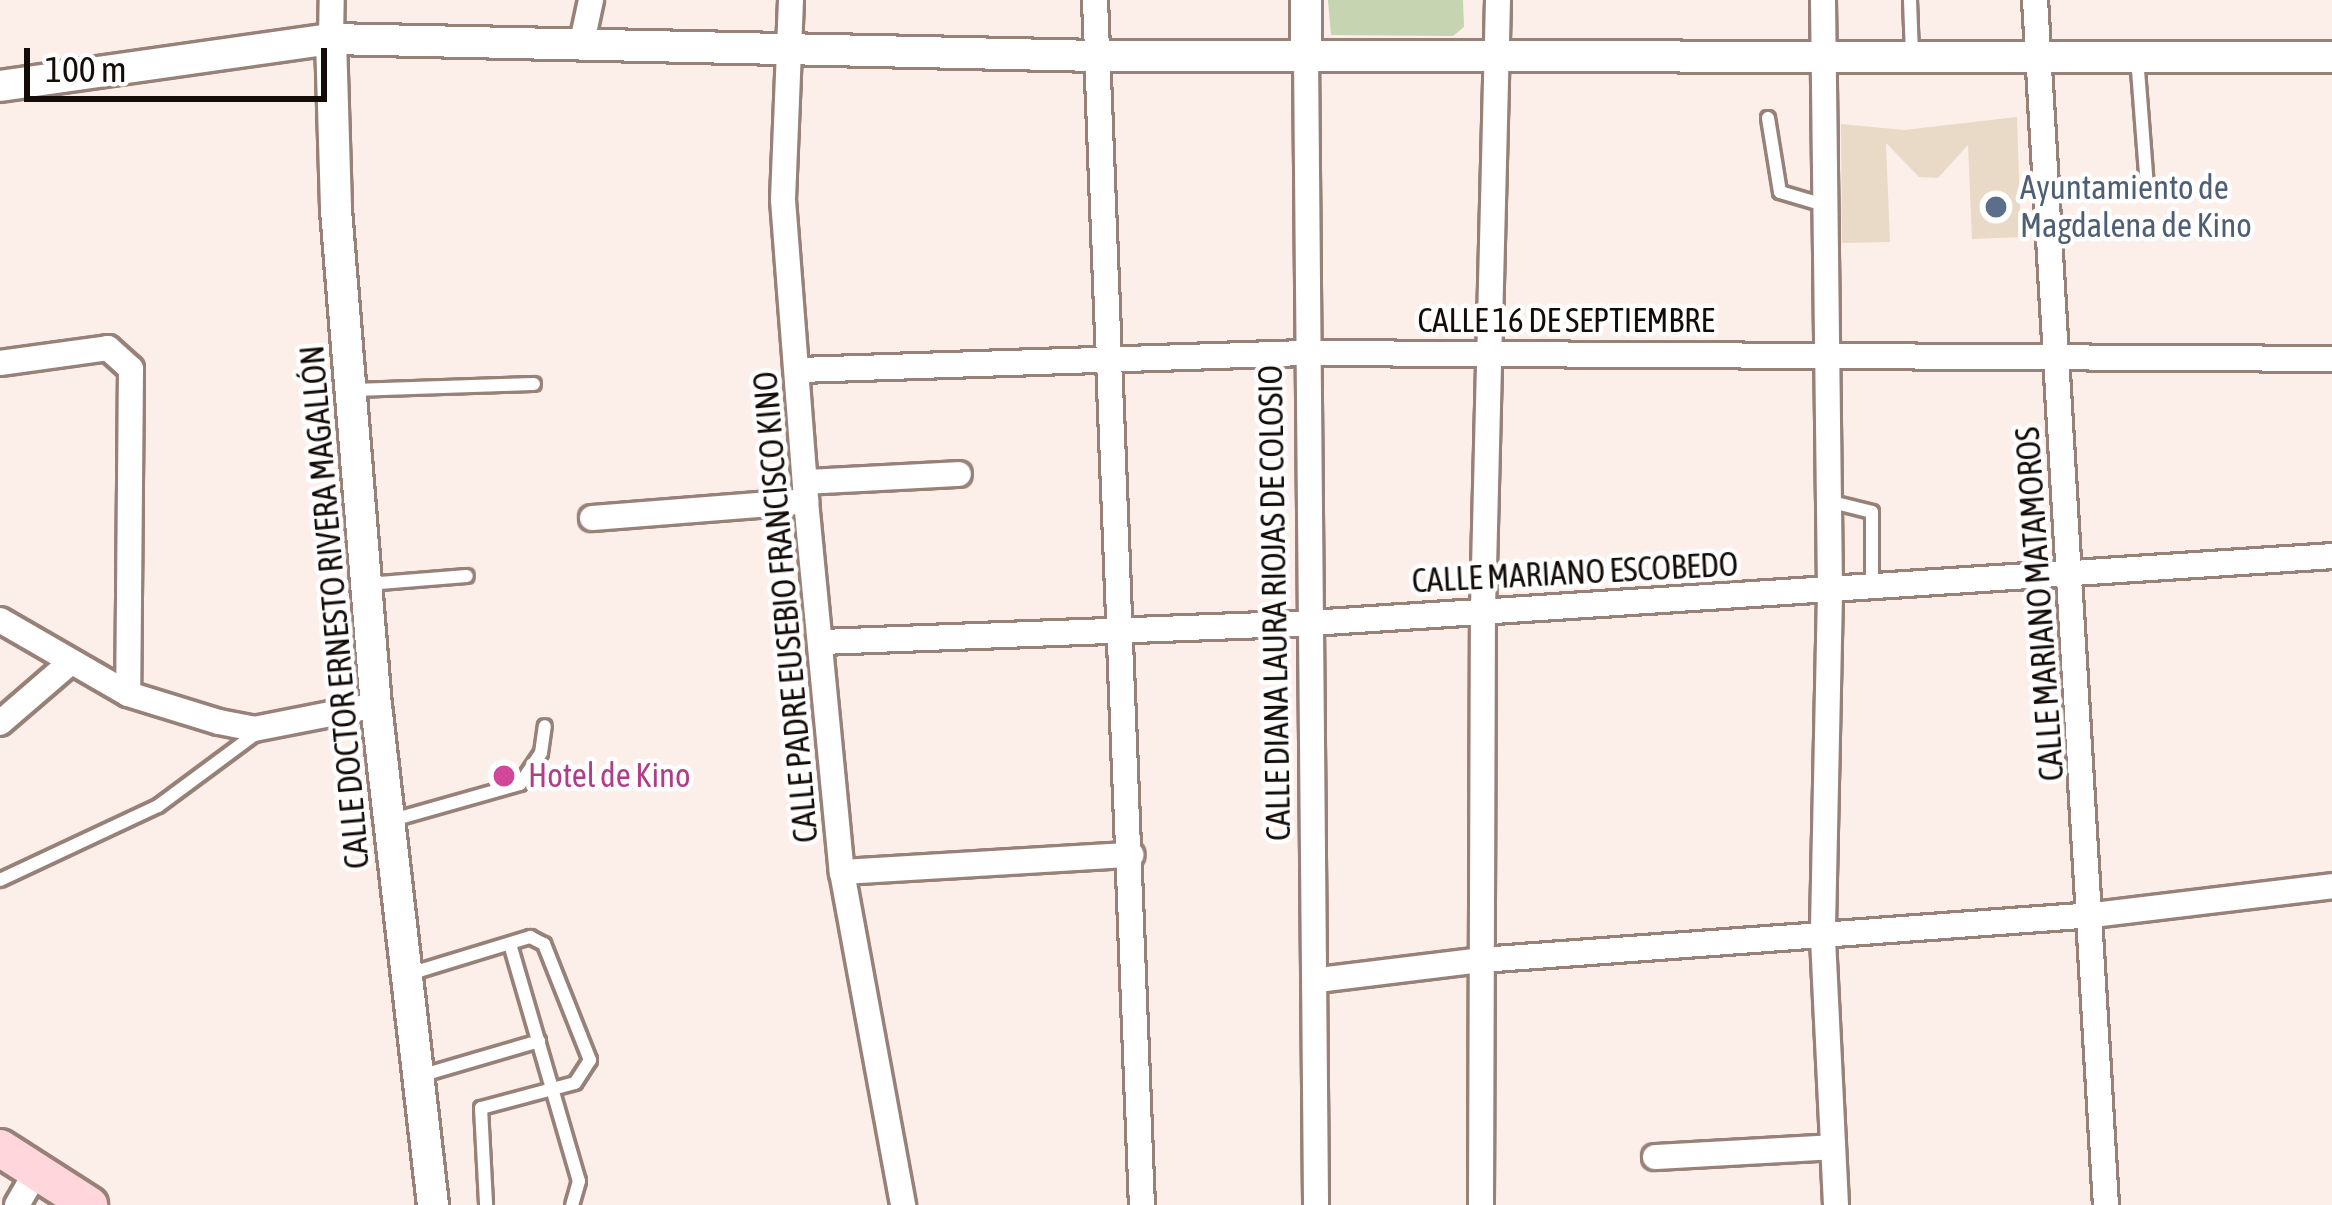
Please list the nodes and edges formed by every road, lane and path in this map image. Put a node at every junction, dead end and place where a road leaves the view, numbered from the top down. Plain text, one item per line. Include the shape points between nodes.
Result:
1 (332, 0) edge
2 (591, 0) edge
3 (791, 0) edge
4 (1095, 0) edge
5 (1306, 0) edge
6 (1498, 0) edge
7 (1823, 0) edge
8 (1910, 0) edge
9 (2035, 0) edge
10 (331, 39) junction
11 (582, 42) junction
12 (784, 49) junction
13 (1306, 54) junction
14 (2036, 54) junction
15 (1496, 55) junction
16 (1096, 56) junction
17 (1912, 56) junction
18 (2137, 56) junction
19 (2332, 57) edge
20 (1822, 58) junction
21 (0, 86) edge
22 (1768, 118) dead end
23 (2147, 186) dead end
24 (1824, 205) junction
25 (1825, 351) junction
26 (1305, 353) junction
27 (1492, 357) junction
28 (2058, 358) junction
29 (2332, 359) edge
30 (0, 363) edge
31 (1110, 364) junction
32 (800, 370) junction
33 (534, 384) dead end
34 (350, 390) junction
35 (959, 473) dead end
36 (806, 492) junction
37 (1828, 501) junction
38 (592, 518) dead end
39 (2332, 556) edge
40 (2069, 575) junction
41 (467, 576) dead end
42 (366, 584) junction
43 (1872, 590) junction
44 (1830, 593) junction
45 (1483, 609) junction
46 (0, 620) edge
47 (1311, 623) junction
48 (1122, 633) junction
49 (822, 642) junction
50 (71, 662) junction
51 (128, 694) junction
52 (376, 705) junction
53 (0, 724) edge
54 (545, 726) dead end
55 (265, 727) junction
56 (388, 822) junction
57 (1132, 855) junction
58 (842, 872) junction
59 (0, 880) edge
60 (2332, 886) edge
61 (2094, 915) junction
62 (1823, 939) junction
63 (510, 944) junction
64 (1481, 960) junction
65 (409, 974) junction
66 (1319, 980) junction
67 (539, 1041) junction
68 (423, 1075) junction
69 (556, 1086) junction
70 (1833, 1147) junction
71 (0, 1148) edge
72 (1655, 1157) dead end
73 (37, 1172) junction
74 (17, 1205) edge
75 (89, 1205) edge
76 (433, 1205) edge
77 (485, 1205) edge
78 (572, 1205) edge
79 (903, 1205) edge
80 (1142, 1205) edge
81 (1316, 1205) edge
82 (1481, 1205) edge
83 (1837, 1205) edge
84 (2106, 1205) edge

1 - 10 street, CALLE DOCTOR ERNESTO RIVERA MAGALLÓN
2 - 11 street
3 - 12 street, CALLE PADRE EUSEBIO FRANCISCO KINO
4 - 16 street
5 - 13 street, CALLE DIANA LAURA RIOJAS DE COLOSIO
6 - 15 street
7 - 20 street
8 - 17 lane
9 - 14 street, CALLE MARIANO MATAMOROS
10 - 11 street
10 - 21 street
10 - 34 street, CALLE DOCTOR ERNESTO RIVERA MAGALLÓN
11 - 12 street
12 - 16 street
12 - 32 street, CALLE PADRE EUSEBIO FRANCISCO KINO via 783,200
13 - 15 street
13 - 16 street
13 - 26 street, CALLE DIANA LAURA RIOJAS DE COLOSIO
14 - 17 street
14 - 18 street
14 - 28 street, CALLE MARIANO MATAMOROS
15 - 20 street
15 - 27 street
16 - 31 street
17 - 20 street
18 - 19 street
18 - 23 lane
20 - 24 street
22 - 24 lane via 1780,192
24 - 25 street
25 - 27 street, CALLE 16 DE SEPTIEMBRE
25 - 28 street, CALLE 16 DE SEPTIEMBRE
25 - 37 street
26 - 27 street, CALLE 16 DE SEPTIEMBRE
26 - 31 street, CALLE 16 DE SEPTIEMBRE
26 - 47 street, CALLE DIANA LAURA RIOJAS DE COLOSIO
27 - 45 street
28 - 29 street, CALLE 16 DE SEPTIEMBRE
28 - 40 street, CALLE MARIANO MATAMOROS
30 - 51 street via 108,347 131,369
31 - 32 street, CALLE 16 DE SEPTIEMBRE
31 - 48 street
32 - 36 street, CALLE PADRE EUSEBIO FRANCISCO KINO
33 - 34 lane
34 - 42 street, CALLE DOCTOR ERNESTO RIVERA MAGALLÓN
35 - 36 street
36 - 38 street
36 - 49 street, CALLE PADRE EUSEBIO FRANCISCO KINO
37 - 43 lane via 1871,512
37 - 44 street
39 - 40 street, CALLE MARIANO ESCOBEDO
40 - 43 street, CALLE MARIANO ESCOBEDO
40 - 61 street, CALLE MARIANO MATAMOROS
41 - 42 lane
42 - 52 street, CALLE DOCTOR ERNESTO RIVERA MAGALLÓN
43 - 44 street, CALLE MARIANO ESCOBEDO
44 - 45 street, CALLE MARIANO ESCOBEDO
44 - 62 street
45 - 47 street, CALLE MARIANO ESCOBEDO
45 - 64 street
46 - 50 street
47 - 48 street, CALLE MARIANO ESCOBEDO
47 - 66 street, CALLE DIANA LAURA RIOJAS DE COLOSIO
48 - 49 street, CALLE MARIANO ESCOBEDO
48 - 57 street
49 - 58 street, CALLE PADRE EUSEBIO FRANCISCO KINO
50 - 51 street
50 - 53 street
51 - 55 street via 190,716
52 - 55 street
52 - 56 street, CALLE DOCTOR ERNESTO RIVERA MAGALLÓN
54 - 56 lane via 541,753 520,784
55 - 59 lane via 158,806
56 - 65 street, CALLE DOCTOR ERNESTO RIVERA MAGALLÓN
57 - 58 street
57 - 80 street
58 - 79 street, CALLE PADRE EUSEBIO FRANCISCO KINO
60 - 61 street
61 - 62 street
61 - 84 street, CALLE MARIANO MATAMOROS
62 - 64 street
62 - 70 street
63 - 65 lane
63 - 67 lane
63 - 69 lane via 530,937 544,944 590,1060 589,1073
64 - 66 street
64 - 82 street
65 - 68 street, CALLE DOCTOR ERNESTO RIVERA MAGALLÓN
66 - 81 street, CALLE DIANA LAURA RIOJAS DE COLOSIO
67 - 68 lane
67 - 69 lane
68 - 76 street, CALLE DOCTOR ERNESTO RIVERA MAGALLÓN
69 - 77 lane via 481,1108
69 - 78 lane via 579,1181
70 - 72 street
70 - 83 street
71 - 73 main road
73 - 74 street
73 - 75 main road

